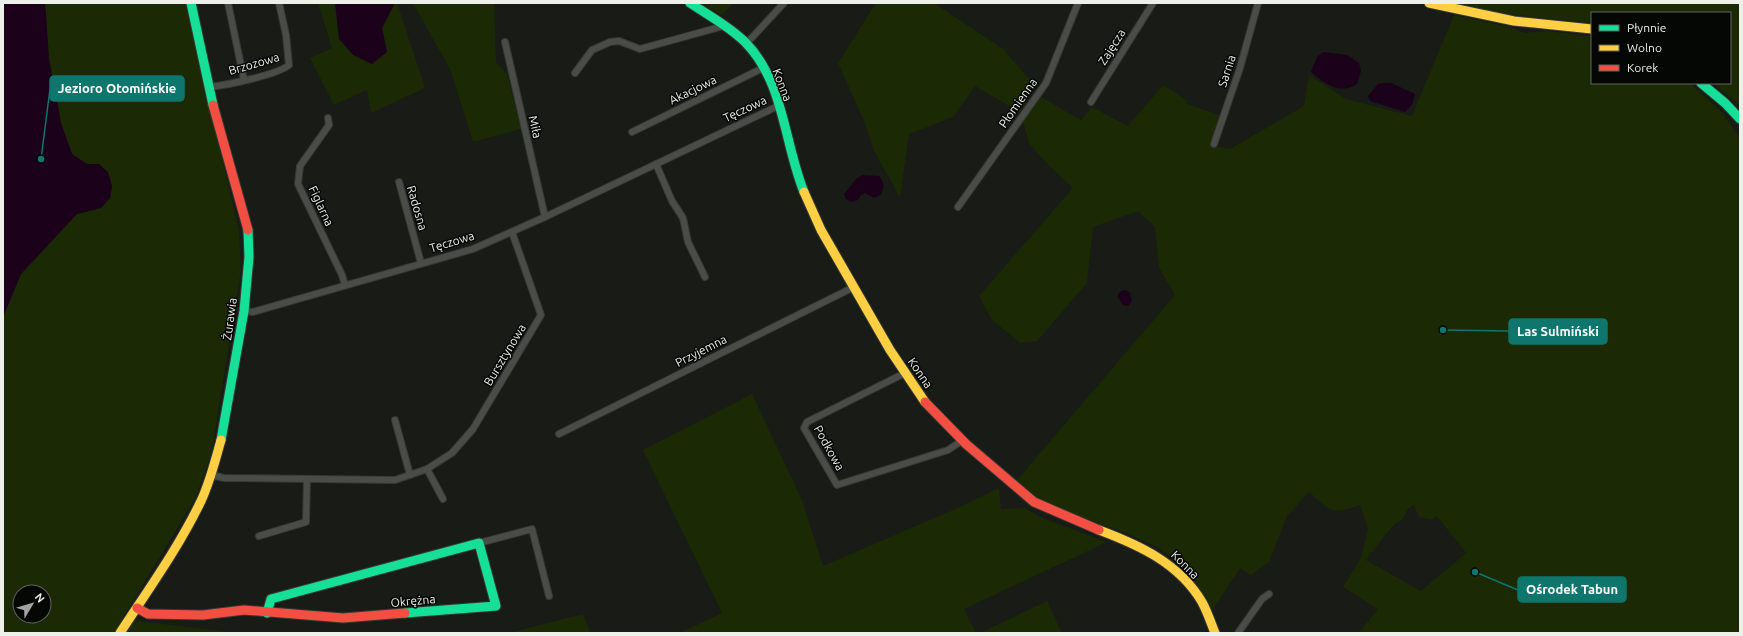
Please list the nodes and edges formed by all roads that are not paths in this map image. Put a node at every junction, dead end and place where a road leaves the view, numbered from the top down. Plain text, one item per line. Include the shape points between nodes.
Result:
1 (191, 3) edge
2 (228, 3) edge
3 (279, 3) edge
4 (690, 3) edge
5 (784, 3) edge
6 (1078, 3) edge
7 (1153, 3) edge
8 (1258, 3) edge
9 (1433, 4) edge
10 (722, 23) junction
11 (1591, 29) edge
12 (505, 42) dead end
13 (746, 44) junction
14 (763, 68) junction
15 (575, 73) dead end
16 (244, 80) junction
17 (1702, 84) edge
18 (209, 87) junction
19 (1091, 102) dead end
20 (778, 106) junction
21 (328, 118) dead end
22 (1740, 119) edge
23 (632, 132) dead end
24 (1214, 144) dead end
25 (656, 164) junction
26 (399, 182) dead end
27 (958, 207) dead end
28 (545, 217) junction
29 (512, 232) junction
30 (421, 263) junction
31 (705, 277) dead end
32 (345, 285) junction
33 (854, 287) junction
34 (244, 311) junction
35 (905, 373) junction
36 (394, 420) dead end
37 (559, 434) dead end
38 (963, 440) junction
39 (427, 469) junction
40 (211, 475) junction
41 (410, 475) junction
42 (307, 479) junction
43 (443, 499) dead end
44 (259, 536) dead end
45 (480, 543) junction
46 (1269, 594) dead end
47 (549, 596) dead end
48 (137, 608) junction
49 (267, 613) junction
50 (120, 633) edge
51 (1215, 633) edge
52 (1238, 633) edge

1 - 18 street, Żurawia
2 - 16 street
3 - 16 street, Brzozowa via 289,65
4 - 10 street, Konna
5 - 13 street
6 - 27 street, Płomienna via 1046,84
7 - 19 street, Zajęcza
8 - 24 street, Sarnia via 1240,68
9 - 11 street via 1514,21
10 - 13 street, Konna
10 - 15 street via 720,27 640,49 619,41 610,42 592,50
12 - 28 street, Miła
13 - 14 street, Konna
14 - 20 street, Konna
14 - 23 street, Akacjowa
16 - 18 street, Brzozowa
17 - 22 street
18 - 34 street, Żurawia via 248,228 250,257
20 - 25 street, Tęczowa
20 - 33 street, Konna via 810,208
21 - 32 street, Figlarna via 329,125 300,166 298,184
25 - 28 street, Tęczowa
25 - 31 street via 672,201 684,218 688,242
26 - 30 street, Radosna
28 - 29 street, Tęczowa
29 - 30 street, Tęczowa via 473,249
29 - 39 street, Bursztynowa via 541,315 474,429 452,453
30 - 32 street, Tęczowa
32 - 34 street, Tęczowa via 253,312
33 - 35 street, Konna
33 - 37 street, Przyjemna
34 - 40 street, Żurawia via 222,435
35 - 38 street, Konna via 928,406
35 - 38 street, Podkowa via 806,422 804,428 837,485 948,450
36 - 41 street
38 - 51 street, Konna via 1034,502 1126,539 1166,562 1197,596
39 - 41 street, Bursztynowa
39 - 43 street
40 - 42 street, Bursztynowa via 224,478
40 - 48 street, Żurawia via 187,528
41 - 42 street, Bursztynowa via 394,480
42 - 44 street via 306,522
45 - 47 street via 532,529
45 - 49 street via 271,599
45 - 49 street, Okrężna via 496,606 343,618
46 - 52 street via 1262,599
48 - 49 street, Okrężna via 148,614 203,615 244,610
48 - 50 street, Żurawia

